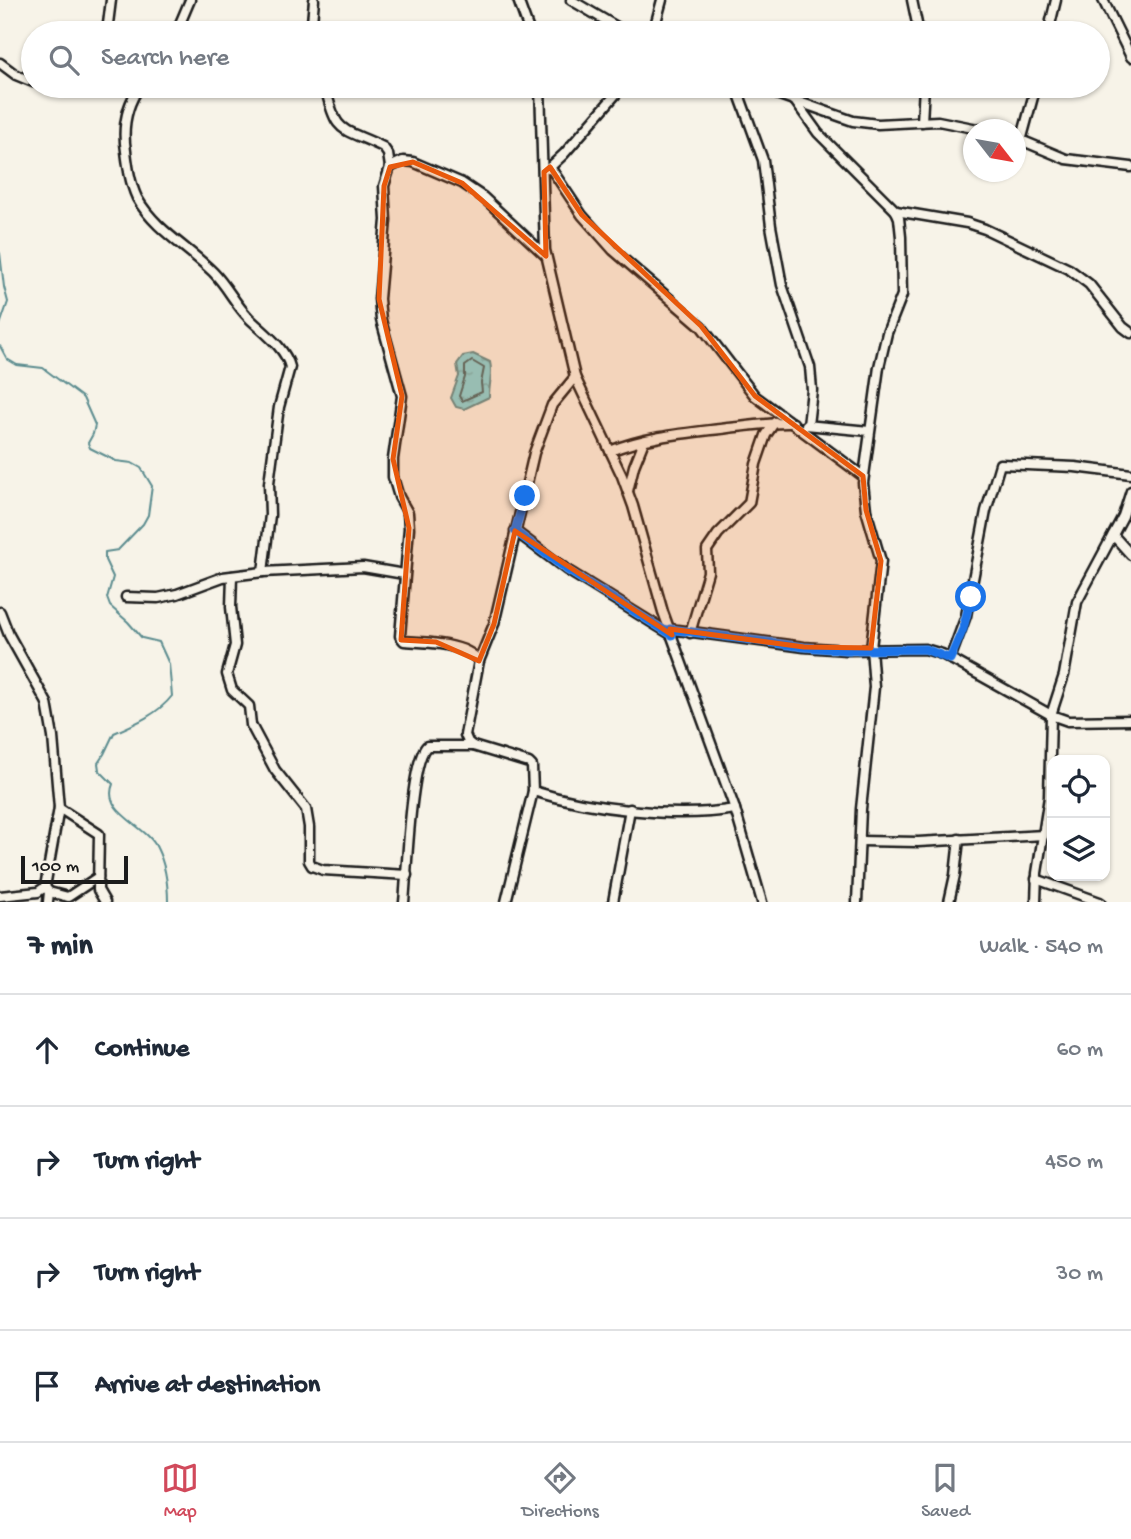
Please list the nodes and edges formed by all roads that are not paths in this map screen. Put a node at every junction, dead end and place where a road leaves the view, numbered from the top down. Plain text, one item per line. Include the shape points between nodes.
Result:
1 (111, 0) edge
2 (190, 0) edge
3 (314, 0) edge
4 (518, 0) edge
5 (572, 0) edge
6 (662, 0) edge
7 (912, 0) edge
8 (1056, 0) edge
9 (1102, 0) edge
10 (108, 21) edge
11 (181, 21) edge
12 (312, 21) edge
13 (526, 21) edge
14 (607, 21) edge
15 (656, 21) edge
16 (916, 21) edge
17 (1051, 21) edge
18 (1131, 57) edge
19 (0, 63) edge
20 (21, 77) edge
21 (133, 98) edge
22 (327, 98) edge
23 (541, 98) edge
24 (612, 98) edge
25 (740, 98) edge
26 (785, 98) edge
27 (923, 98) edge
28 (1032, 98) edge
29 (795, 102) junction
30 (1025, 119) edge
31 (922, 122) junction
32 (963, 126) edge
33 (1026, 142) edge
34 (390, 167) junction
35 (1131, 167) edge
36 (547, 169) junction
37 (896, 211) junction
38 (547, 258) junction
39 (1131, 332) edge
40 (575, 377) junction
41 (775, 422) junction
42 (793, 424) junction
43 (808, 425) junction
44 (869, 431) junction
45 (644, 441) junction
46 (610, 451) junction
47 (1131, 474) edge
48 (863, 476) junction
49 (1131, 491) edge
50 (628, 492) junction
51 (515, 531) junction
52 (1113, 535) junction
53 (1131, 555) edge
54 (263, 572) junction
55 (404, 575) junction
56 (232, 576) junction
57 (126, 597) dead end
58 (0, 612) edge
59 (671, 632) junction
60 (690, 633) junction
61 (871, 648) junction
62 (950, 659) junction
63 (479, 661) junction
64 (1051, 715) junction
65 (1131, 720) edge
66 (473, 746) junction
67 (533, 791) junction
68 (59, 808) junction
69 (630, 809) junction
70 (735, 809) junction
71 (1044, 835) junction
72 (959, 839) junction
73 (860, 841) junction
74 (407, 875) junction
75 (98, 877) junction
76 (1036, 879) junction
77 (47, 890) junction
78 (0, 896) edge
79 (48, 902) edge
80 (105, 902) edge
81 (404, 902) edge
82 (506, 902) edge
83 (613, 902) edge
84 (762, 902) edge
85 (858, 902) edge
86 (949, 902) edge
87 (1036, 902) edge
88 (1100, 902) edge

1 - 10 street
2 - 11 street
3 - 12 street
4 - 13 street
5 - 14 street
6 - 15 street
7 - 16 street
8 - 17 street
9 - 18 street
19 - 20 street
21 - 54 street via 124,125 130,177 138,199 153,219 215,274 243,312 276,344 290,367 279,407
22 - 34 street via 340,128 383,147
23 - 36 street
24 - 36 street
25 - 43 street via 763,160 782,285 810,367
26 - 29 street
27 - 31 street
28 - 30 street
29 - 31 street via 853,121
29 - 37 street via 818,133
31 - 32 street
33 - 35 street via 1066,159
34 - 38 street via 413,162 462,183
34 - 55 street via 384,186 386,220 379,299 402,396 393,459 395,485 410,528
36 - 38 street via 542,213
36 - 42 street via 613,250 701,326 755,396
37 - 39 street via 985,229 1069,269 1089,284
37 - 44 street via 902,295 884,345
38 - 40 street
40 - 46 street
40 - 51 street via 558,395 543,425
41 - 42 street
41 - 45 street
41 - 60 street via 756,464 749,503 707,550 708,572
42 - 43 street
42 - 48 street
43 - 44 street
44 - 48 street
45 - 46 street
45 - 50 street
46 - 50 street
47 - 62 street via 1000,464 963,629
48 - 61 street via 866,510 881,561
49 - 52 street
50 - 59 street
51 - 59 street via 567,570
51 - 63 street via 494,624
52 - 53 street
52 - 64 street via 1077,602 1064,676
54 - 55 street via 363,567
54 - 56 street
55 - 63 street via 401,640 436,642 471,653
56 - 57 street via 158,598
56 - 74 street via 235,645 229,683 249,706 251,725 275,770 306,809 309,861 323,870
58 - 68 street via 47,703
59 - 60 street
59 - 70 street
60 - 61 street via 804,647
61 - 62 street via 925,649
61 - 73 street via 874,687
62 - 64 street
63 - 66 street via 466,735
64 - 65 street via 1068,721
64 - 71 street
66 - 67 street via 529,763
66 - 74 street via 424,748 413,796
67 - 69 street
67 - 82 street
68 - 75 street via 99,834
68 - 77 street
69 - 70 street via 689,814
69 - 83 street
70 - 84 street
71 - 72 street
71 - 76 street
72 - 73 street
72 - 86 street
73 - 85 street
74 - 81 street
75 - 77 street via 68,897
75 - 80 street via 98,890
76 - 87 street
76 - 88 street
77 - 78 street
77 - 79 street

